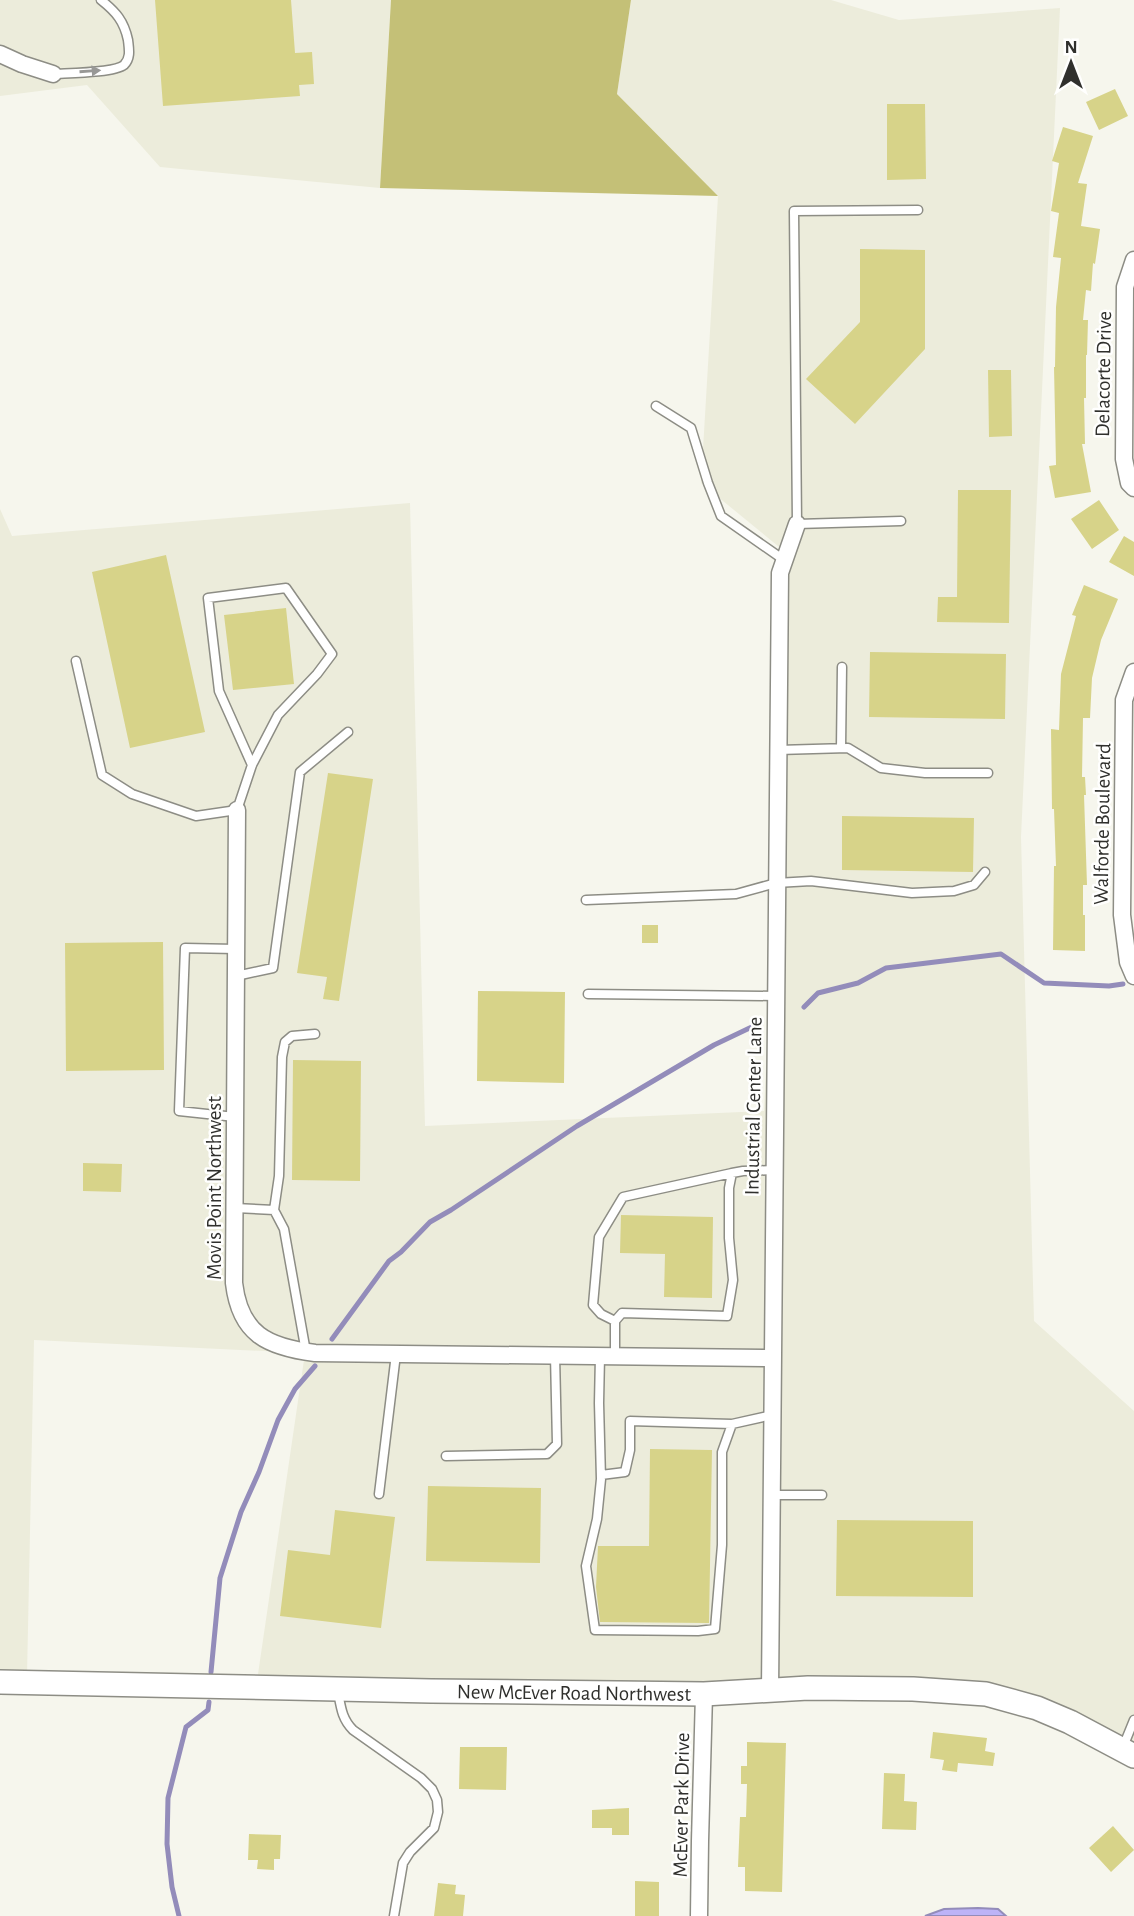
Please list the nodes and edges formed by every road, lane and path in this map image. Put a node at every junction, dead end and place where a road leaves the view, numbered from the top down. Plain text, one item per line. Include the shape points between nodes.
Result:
1 (101, 0) edge
2 (0, 54) edge
3 (53, 74) joint
4 (918, 210) dead end
5 (1134, 260) edge
6 (656, 406) dead end
7 (1134, 488) edge
8 (901, 521) dead end
9 (797, 524) junction
10 (784, 561) junction
11 (76, 661) dead end
12 (842, 667) dead end
13 (1134, 672) edge
14 (348, 732) dead end
15 (841, 748) junction
16 (778, 750) junction
17 (252, 765) junction
18 (988, 773) dead end
19 (237, 810) junction
20 (985, 872) dead end
21 (776, 883) junction
22 (586, 900) dead end
23 (236, 949) junction
24 (236, 976) junction
25 (1134, 976) edge
26 (588, 994) dead end
27 (775, 996) junction
28 (315, 1034) dead end
29 (235, 1117) junction
30 (774, 1170) junction
31 (732, 1173) junction
32 (235, 1208) junction
33 (274, 1210) junction
34 (615, 1321) junction
35 (306, 1352) junction
36 (396, 1353) junction
37 (555, 1355) junction
38 (608, 1356) junction
39 (772, 1358) junction
40 (772, 1415) junction
41 (732, 1424) junction
42 (446, 1456) dead end
43 (601, 1475) junction
44 (379, 1493) dead end
45 (771, 1495) junction
46 (822, 1495) dead end
47 (0, 1682) edge
48 (338, 1689) junction
49 (770, 1691) junction
50 (704, 1694) junction
51 (1134, 1720) edge
52 (1128, 1753) edge
53 (394, 1916) edge
54 (699, 1916) edge

3 -> 1 lane via 115,69 125,64 130,53 125,26
2 - 3 street
4 - 9 lane via 794,211
5 - 7 street, Delacorte Drive via 1125,287 1124,460
6 - 10 lane via 691,428 721,516
8 - 9 lane
9 - 10 street, Industrial Center Lane
10 - 16 street, Industrial Center Lane via 780,573
11 - 19 lane via 103,775 132,793 196,816
12 - 15 lane
13 - 25 street, Walforde Boulevard via 1124,700 1122,915
14 - 24 lane via 300,772 273,968
15 - 16 lane
15 - 18 lane via 881,768
16 - 21 street, Industrial Center Lane
17 - 17 lane via 278,715 332,653 286,588 208,598 219,691
17 - 19 lane
19 - 23 street, Movis Point Northwest
20 - 21 lane via 974,885 954,891 912,893 811,881
21 - 22 lane via 736,894
21 - 27 street, Industrial Center Lane
23 - 24 street, Movis Point Northwest
23 - 29 lane via 185,948 179,1111
24 - 29 street, Movis Point Northwest
26 - 27 lane
27 - 30 street, Industrial Center Lane
28 - 33 lane via 292,1036 285,1042
29 - 32 street, Movis Point Northwest
30 - 31 lane
30 - 39 street, Industrial Center Lane
31 - 34 lane via 623,1197 599,1237 593,1305
31 - 34 lane via 729,1238 733,1280 727,1316 622,1313
32 - 33 lane
32 - 35 street, Movis Point Northwest via 234,1283 242,1315 261,1337
33 - 35 lane via 284,1229
34 - 38 lane
35 - 36 street, Movis Point Northwest
36 - 37 street, Movis Point Northwest
36 - 44 lane
37 - 38 street, Movis Point Northwest
37 - 42 lane via 556,1444 547,1454
38 - 39 street, Movis Point Northwest
38 - 43 lane via 598,1403
39 - 40 street, Industrial Center Lane
40 - 41 lane
40 - 45 street, Industrial Center Lane
41 - 43 lane via 630,1422 625,1472
41 - 43 lane via 722,1452 722,1545 715,1629 595,1630 586,1566
45 - 46 lane
45 - 49 street, Industrial Center Lane
47 - 48 street, New McEver Road Northwest
48 - 50 street, New McEver Road Northwest
48 - 53 lane via 345,1722 421,1778 437,1800 434,1828 403,1863
49 - 50 street, New McEver Road Northwest
49 - 52 street, New McEver Road Northwest via 913,1689 986,1694 1037,1708
50 - 54 street, McEver Park Drive
51 - 52 lane

